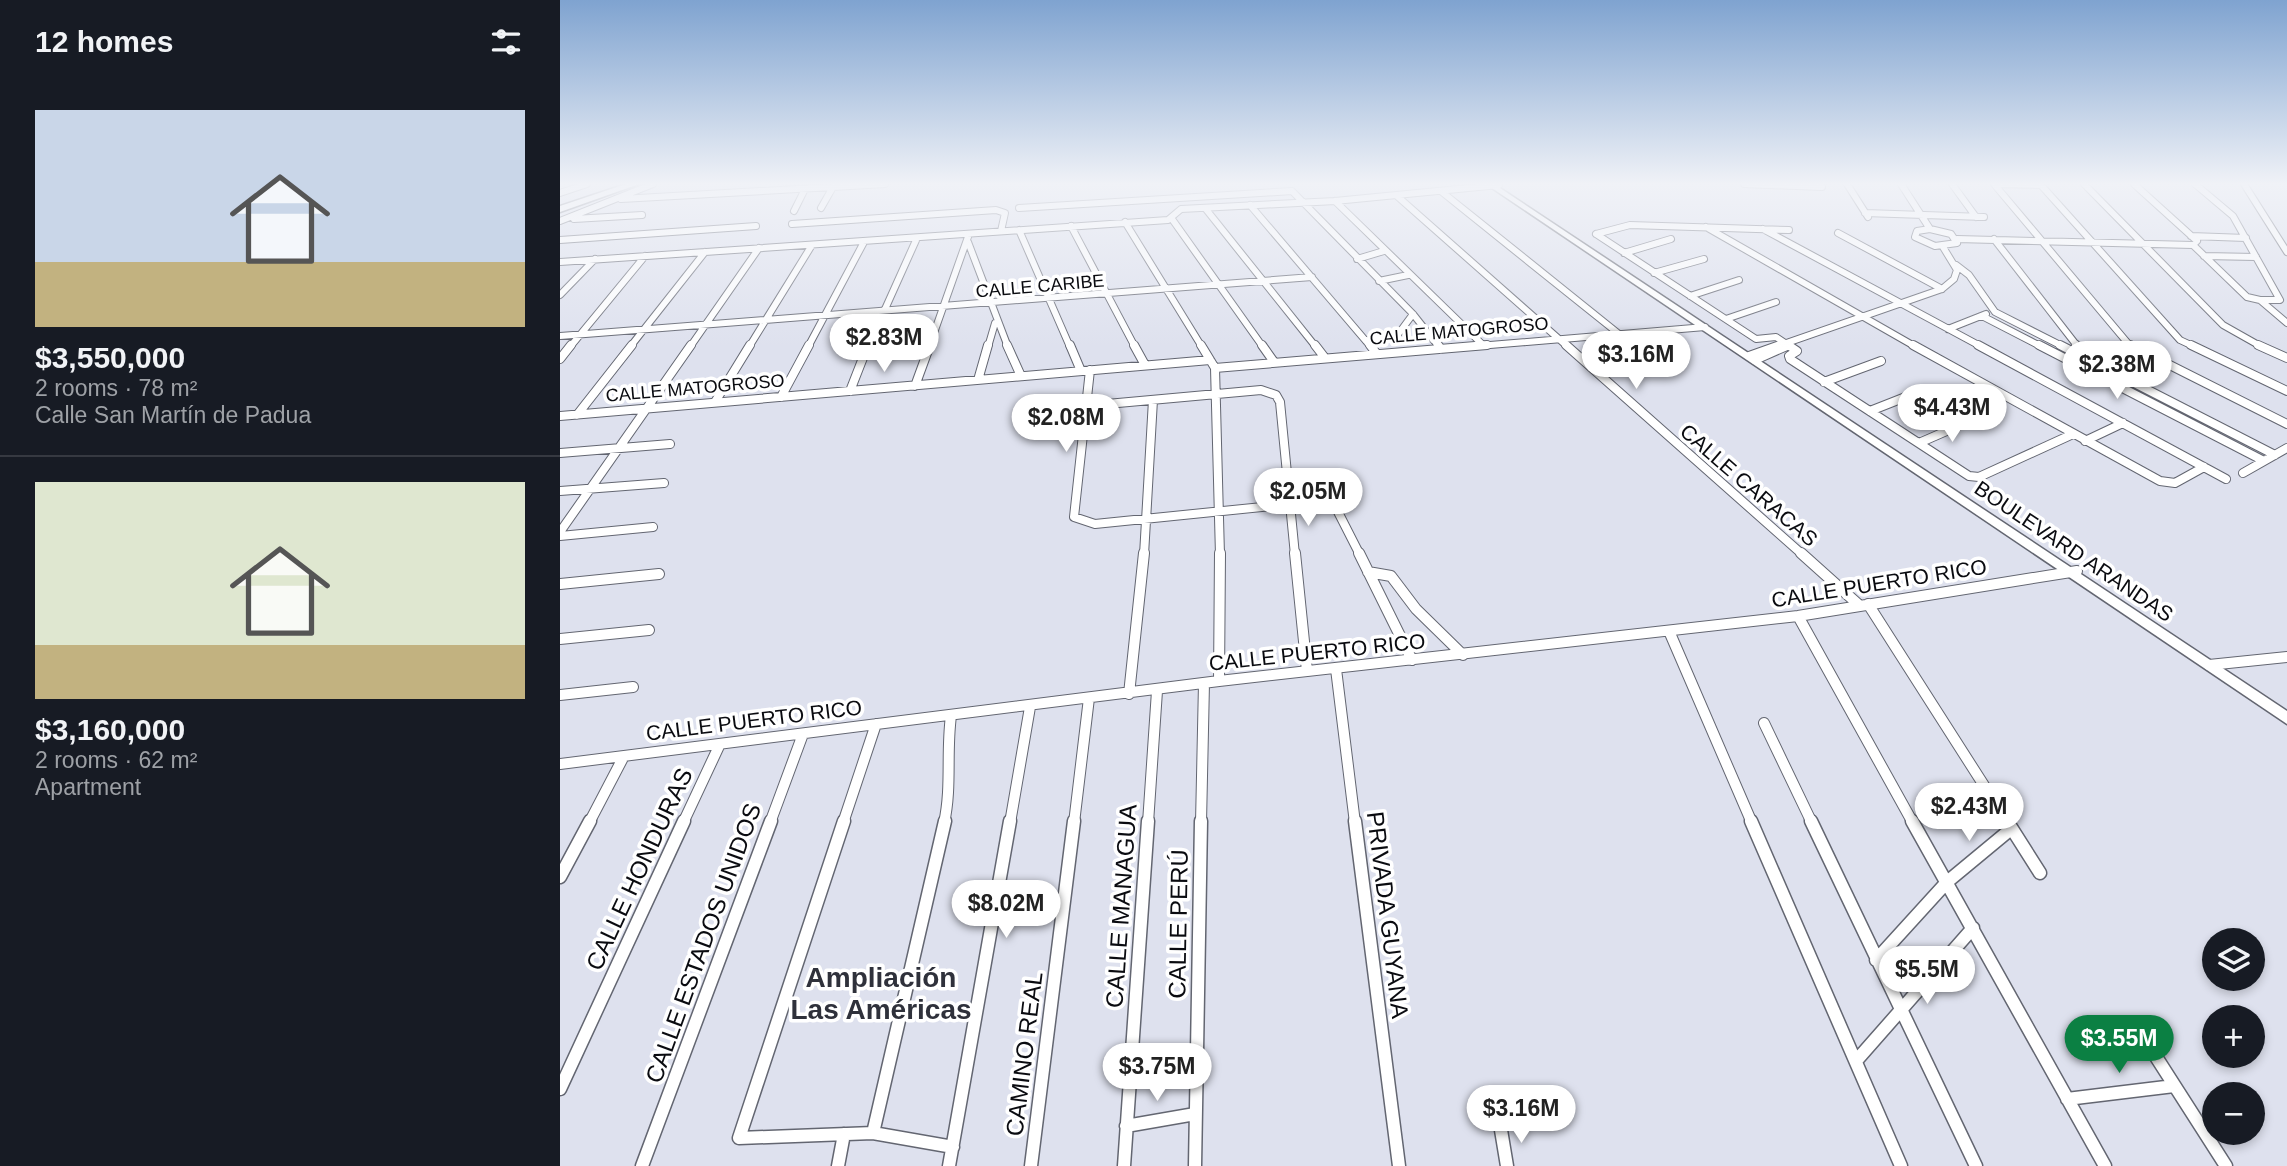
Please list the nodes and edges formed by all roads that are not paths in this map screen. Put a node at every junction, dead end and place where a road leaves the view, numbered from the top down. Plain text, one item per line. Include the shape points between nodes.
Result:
1 (582, 238) edge
2 (912, 238) edge
3 (917, 238) edge
4 (968, 238) edge
5 (1023, 238) edge
6 (1078, 238) edge
7 (1135, 238) edge
8 (1185, 238) edge
9 (1230, 238) edge
10 (1279, 238) edge
11 (1336, 238) edge
12 (1372, 238) edge
13 (1444, 238) edge
14 (1500, 238) edge
15 (1576, 238) edge
16 (1577, 238) edge
17 (1603, 238) edge
18 (1726, 238) edge
19 (1780, 238) edge
20 (1848, 238) edge
21 (1917, 238) edge
22 (2040, 238) edge
23 (2089, 238) edge
24 (2137, 238) edge
25 (2193, 238) edge
26 (2246, 238) edge
27 (1671, 239) dead end
28 (1957, 239) joint
29 (1993, 239) junction
30 (560, 240) edge
31 (2042, 241) junction
32 (864, 242) junction
33 (968, 242) junction
34 (2092, 242) junction
35 (2141, 243) junction
36 (812, 245) junction
37 (2193, 245) junction
38 (1943, 247) junction
39 (759, 248) junction
40 (1384, 251) junction
41 (705, 252) junction
42 (1624, 253) junction
43 (645, 256) junction
44 (2204, 256) junction
45 (2256, 257) junction
46 (595, 259) junction
47 (1357, 259) junction
48 (1704, 259) dead end
49 (560, 262) edge
50 (1956, 265) junction
51 (1654, 273) junction
52 (1408, 275) junction
53 (1312, 277) junction
54 (1739, 280) dead end
55 (1266, 281) junction
56 (1379, 281) junction
57 (1216, 284) junction
58 (1167, 288) junction
59 (1942, 289) junction
60 (1110, 294) junction
61 (560, 295) edge
62 (1690, 296) junction
63 (1051, 299) junction
64 (2260, 300) junction
65 (1776, 302) dead end
66 (993, 304) junction
67 (1902, 304) junction
68 (943, 307) junction
69 (882, 311) junction
70 (1995, 312) junction
71 (1413, 314) junction
72 (827, 315) junction
73 (1982, 316) junction
74 (1865, 317) junction
75 (1726, 318) junction
76 (767, 319) junction
77 (995, 323) junction
78 (2287, 323) edge
79 (706, 325) junction
80 (1705, 327) junction
81 (645, 328) junction
82 (1948, 329) junction
83 (582, 334) junction
84 (1619, 334) junction
85 (560, 335) edge
86 (1555, 339) junction
87 (1366, 341) junction
88 (1789, 343) junction
89 (1483, 345) junction
90 (1441, 349) junction
91 (1377, 354) junction
92 (2085, 356) junction
93 (1754, 357) junction
94 (1325, 358) junction
95 (2287, 358) edge
96 (560, 359) edge
97 (1210, 360) junction
98 (1275, 362) junction
99 (1881, 362) dead end
100 (1145, 365) junction
101 (1215, 368) junction
102 (1086, 370) junction
103 (1021, 376) junction
104 (978, 380) junction
105 (1824, 382) junction
106 (915, 386) junction
107 (1926, 389) dead end
108 (850, 391) junction
109 (2287, 391) edge
110 (1219, 393) junction
111 (781, 397) junction
112 (1153, 400) junction
113 (715, 402) junction
114 (1085, 406) junction
115 (645, 408) junction
116 (1870, 411) junction
117 (2192, 412) junction
118 (577, 415) junction
119 (560, 416) edge
120 (2180, 418) junction
121 (1974, 419) dead end
122 (2123, 423) junction
123 (2287, 424) edge
124 (2074, 434) junction
125 (2085, 441) junction
126 (1919, 443) junction
127 (670, 444) dead end
128 (620, 447) junction
129 (2287, 448) edge
130 (560, 453) edge
131 (2275, 455) junction
132 (2264, 461) junction
133 (2204, 467) junction
134 (2243, 473) dead end
135 (1974, 477) joint
136 (2226, 479) dead end
137 (664, 483) dead end
138 (590, 488) junction
139 (560, 491) edge
140 (1291, 504) junction
141 (1220, 511) junction
142 (1148, 519) junction
143 (653, 527) dead end
144 (560, 534) edge
145 (1368, 572) junction
146 (2074, 572) junction
147 (659, 574) dead end
148 (560, 584) edge
149 (1864, 604) junction
150 (1798, 616) junction
151 (649, 630) dead end
152 (1669, 631) junction
153 (560, 639) edge
154 (1463, 655) junction
155 (2287, 657) edge
156 (1412, 660) junction
157 (2213, 665) junction
158 (1336, 670) junction
159 (1307, 671) junction
160 (1219, 681) junction
161 (1203, 683) junction
162 (633, 687) dead end
163 (1157, 691) junction
164 (1129, 694) junction
165 (560, 695) edge
166 (1089, 698) junction
167 (1030, 707) junction
168 (2287, 711) edge
169 (951, 716) junction
170 (2287, 718) edge
171 (1764, 723) dead end
172 (876, 724) junction
173 (803, 734) junction
174 (720, 744) junction
175 (624, 756) junction
176 (560, 764) edge
177 (2011, 828) junction
178 (2040, 873) dead end
179 (560, 877) edge
180 (1947, 882) junction
181 (1973, 928) junction
182 (1876, 960) junction
183 (1900, 1010) junction
184 (2144, 1038) dead end
185 (1856, 1061) junction
186 (2174, 1086) junction
187 (560, 1088) edge
188 (2067, 1099) junction
189 (1195, 1114) junction
190 (1126, 1126) junction
191 (1501, 1130) dead end
192 (873, 1133) junction
193 (844, 1134) junction
194 (953, 1147) junction
195 (642, 1166) edge
196 (838, 1166) edge
197 (949, 1166) edge
198 (1031, 1166) edge
199 (1124, 1166) edge
200 (1195, 1166) edge
201 (1399, 1166) edge
202 (1507, 1166) edge
203 (1901, 1166) edge
204 (1976, 1166) edge
205 (2105, 1166) edge
206 (2226, 1166) edge

1 - 30 street
2 - 32 street
3 - 69 street
4 - 33 street
5 - 63 street
6 - 60 street
7 - 58 street
8 - 57 street
9 - 55 street
10 - 53 street
11 - 47 street
12 - 40 street
13 - 86 street, CALLE CARACAS
14 - 84 street
15 - 80 main road, BOULEVARD ARANDAS
16 - 93 main road, BOULEVARD ARANDAS
17 - 42 street
18 - 74 street
19 - 67 street
20 - 59 street
21 - 38 street
22 - 31 street
23 - 34 street
24 - 35 street
25 - 37 street
26 - 45 street
27 - 42 street
28 - 29 street
28 - 38 street via 1952,246
29 - 31 street
29 - 92 street
31 - 34 street
31 - 123 street via 2133,349
32 - 36 street
32 - 72 street
33 - 66 street
33 - 68 street
34 - 35 street
34 - 109 street via 2180,340
35 - 37 street
35 - 95 street via 2236,334
36 - 39 street
36 - 76 street
37 - 44 street
38 - 50 street
39 - 41 street
39 - 79 street
40 - 47 street
40 - 52 street
41 - 43 street
41 - 81 street
42 - 51 street
43 - 46 street
43 - 83 street
44 - 45 street
44 - 64 street via 2246,296
45 - 64 street via 2280,300
46 - 49 street
46 - 61 street
47 - 56 street
48 - 51 street
50 - 59 street via 1956,278
50 - 70 street via 1969,275
51 - 62 street
52 - 56 street
52 - 89 street
53 - 55 street, CALLE CARIBE
53 - 87 street
54 - 62 street
55 - 57 street, CALLE CARIBE
55 - 94 street
56 - 71 street
57 - 58 street, CALLE CARIBE
57 - 98 street
58 - 60 street, CALLE CARIBE
58 - 97 street
59 - 67 street
60 - 63 street, CALLE CARIBE
60 - 100 street
62 - 75 street
63 - 66 street, CALLE CARIBE
63 - 102 street
64 - 78 street
65 - 75 street
66 - 68 street, CALLE CARIBE
66 - 77 street
67 - 74 street
67 - 82 street
68 - 69 street, CALLE CARIBE
68 - 106 street
69 - 72 street, CALLE CARIBE
69 - 108 street
70 - 73 street
70 - 92 street
71 - 87 street via 1399,333
71 - 90 street
72 - 76 street, CALLE CARIBE
72 - 111 street
73 - 82 street
73 - 120 street
74 - 88 street
74 - 124 street
75 - 88 street via 1756,338 1776,337
76 - 79 street, CALLE CARIBE
76 - 113 street
77 - 103 street
77 - 104 street
79 - 81 street, CALLE CARIBE
79 - 115 street
80 - 84 street, CALLE MATOGROSO
80 - 93 main road, BOULEVARD ARANDAS
81 - 83 street, CALLE CARIBE
81 - 118 street
82 - 122 street
83 - 85 street, CALLE CARIBE
83 - 96 street
84 - 86 street, CALLE MATOGROSO
86 - 89 street, CALLE MATOGROSO
86 - 149 street, CALLE CARACAS
87 - 91 street
88 - 93 street
88 - 105 street via 1797,353 1790,359
89 - 90 street, CALLE MATOGROSO
90 - 91 street, CALLE MATOGROSO
91 - 94 street, CALLE MATOGROSO
92 - 117 street
93 - 146 main road, BOULEVARD ARANDAS
94 - 98 street, CALLE MATOGROSO
97 - 100 street, CALLE MATOGROSO
97 - 101 street
98 - 101 street, CALLE MATOGROSO
99 - 105 street
100 - 102 street, CALLE MATOGROSO
101 - 110 street
102 - 103 street, CALLE MATOGROSO
102 - 114 street
103 - 104 street, CALLE MATOGROSO
104 - 106 street, CALLE MATOGROSO
105 - 116 street
106 - 108 street, CALLE MATOGROSO
107 - 116 street
108 - 111 street, CALLE MATOGROSO
110 - 112 street
110 - 140 street via 1261,390 1280,402
110 - 141 street
111 - 113 street, CALLE MATOGROSO
112 - 114 street
112 - 142 street
113 - 115 street, CALLE MATOGROSO
114 - 142 street via 1074,517 1095,524
115 - 118 street, CALLE MATOGROSO
115 - 128 street
116 - 126 street
117 - 120 street
117 - 131 street
118 - 119 street, CALLE MATOGROSO
120 - 132 street
121 - 126 street
122 - 125 street
122 - 133 street
124 - 125 street
124 - 135 street
125 - 133 street via 2170,483
126 - 135 street
127 - 128 street
128 - 130 street
128 - 138 street
129 - 131 street
131 - 132 street
132 - 134 street
133 - 136 street
137 - 138 street
138 - 139 street
138 - 144 street
140 - 141 street
140 - 145 street via 1336,508
140 - 159 street
141 - 142 street
141 - 160 street
142 - 164 street
143 - 144 street
145 - 154 street via 1391,576 1422,616
145 - 156 street
146 - 149 street, CALLE PUERTO RICO
146 - 157 main road, BOULEVARD ARANDAS
147 - 148 street
149 - 150 street, CALLE PUERTO RICO
149 - 177 street, CALLE CARACAS
150 - 152 street, CALLE PUERTO RICO
150 - 180 street
151 - 153 street
152 - 154 street, CALLE PUERTO RICO
152 - 185 street
154 - 156 street, CALLE PUERTO RICO
155 - 157 street
156 - 158 street, CALLE PUERTO RICO
157 - 168 main road, BOULEVARD ARANDAS
157 - 170 main road, BOULEVARD ARANDAS
158 - 159 street, CALLE PUERTO RICO
158 - 201 street, PRIVADA GUYANA
159 - 160 street, CALLE PUERTO RICO
160 - 161 street, CALLE PUERTO RICO
161 - 163 street, CALLE PUERTO RICO
161 - 189 street, CALLE PERÚ
162 - 165 street
163 - 164 street, CALLE PUERTO RICO
163 - 190 street, CALLE MANAGUA
164 - 166 street, CALLE PUERTO RICO
166 - 167 street, CALLE PUERTO RICO
166 - 198 street, CAMINO REAL
167 - 169 street, CALLE PUERTO RICO
167 - 194 street
169 - 172 street, CALLE PUERTO RICO
169 - 192 street via 947,744 950,798
171 - 182 street
172 - 173 street, CALLE PUERTO RICO
172 - 193 street via 738,1138
173 - 174 street, CALLE PUERTO RICO
173 - 195 street, CALLE ESTADOS UNIDOS
174 - 175 street, CALLE PUERTO RICO
174 - 187 street, CALLE HONDURAS
175 - 176 street, CALLE PUERTO RICO
175 - 179 street
177 - 178 street, CALLE CARACAS
177 - 180 street
180 - 181 street
180 - 182 street
181 - 183 street
181 - 188 street
182 - 183 street
183 - 185 street
183 - 204 street
184 - 186 street
185 - 203 street
186 - 188 street
186 - 206 street
188 - 205 street
189 - 190 street
189 - 200 street, CALLE PERÚ
190 - 199 street, CALLE MANAGUA
191 - 202 street
192 - 193 street
192 - 194 street
193 - 196 street
194 - 197 street

